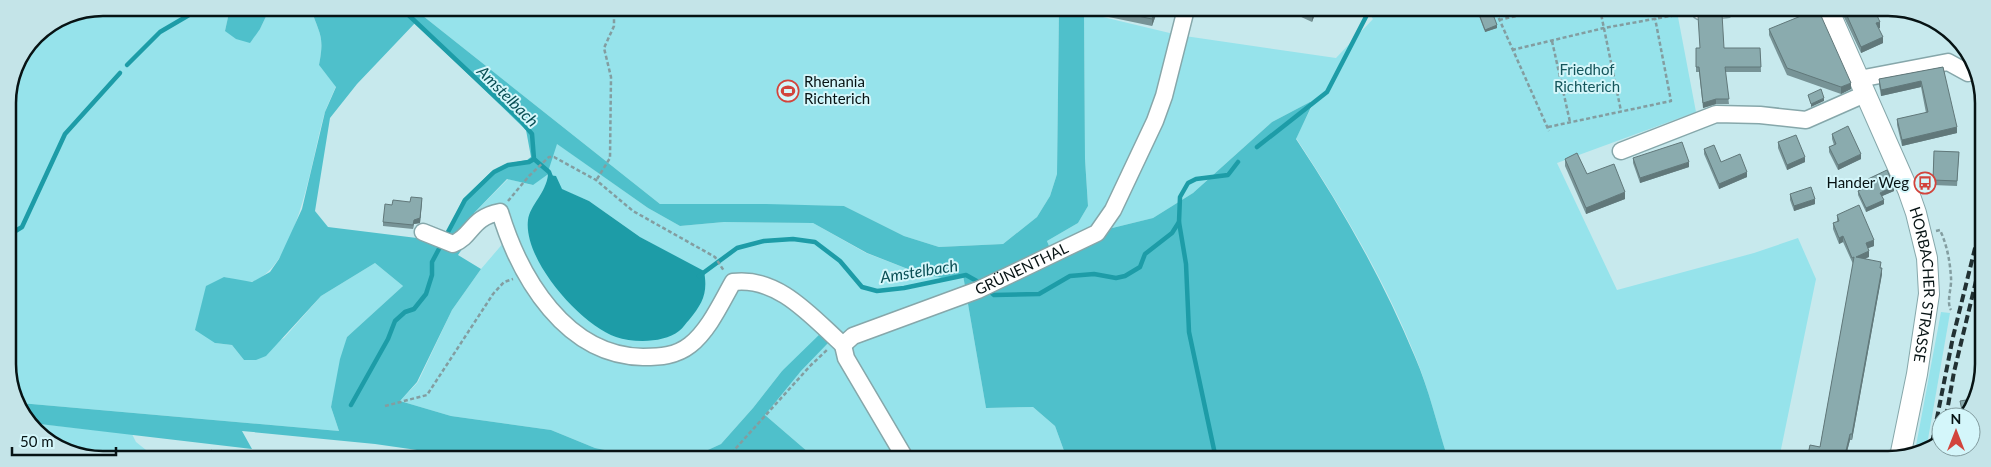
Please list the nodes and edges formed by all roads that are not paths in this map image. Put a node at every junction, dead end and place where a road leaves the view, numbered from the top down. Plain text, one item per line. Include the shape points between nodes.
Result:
1 (1184, 16) edge
2 (1831, 16) edge
3 (1968, 72) dead end
4 (1862, 87) junction
5 (1621, 152) dead end
6 (423, 232) dead end
7 (843, 345) junction
8 (1902, 450) edge
9 (901, 451) edge

1 - 7 street, GRÜNENTHAL via 1155,121 1113,210 1096,233 978,290 852,336
2 - 4 main road, HORBACHER STRASSE
3 - 4 street via 1948,62
4 - 5 street via 1806,120 1760,114 1716,114
4 - 8 main road, HORBACHER STRASSE via 1913,205 1927,258 1929,294
6 - 7 street via 447,241 461,240 478,221 500,212 525,272 545,302 581,338 621,355 667,356 690,346 706,327 732,282 746,280 767,285 789,298
7 - 9 street via 846,358

